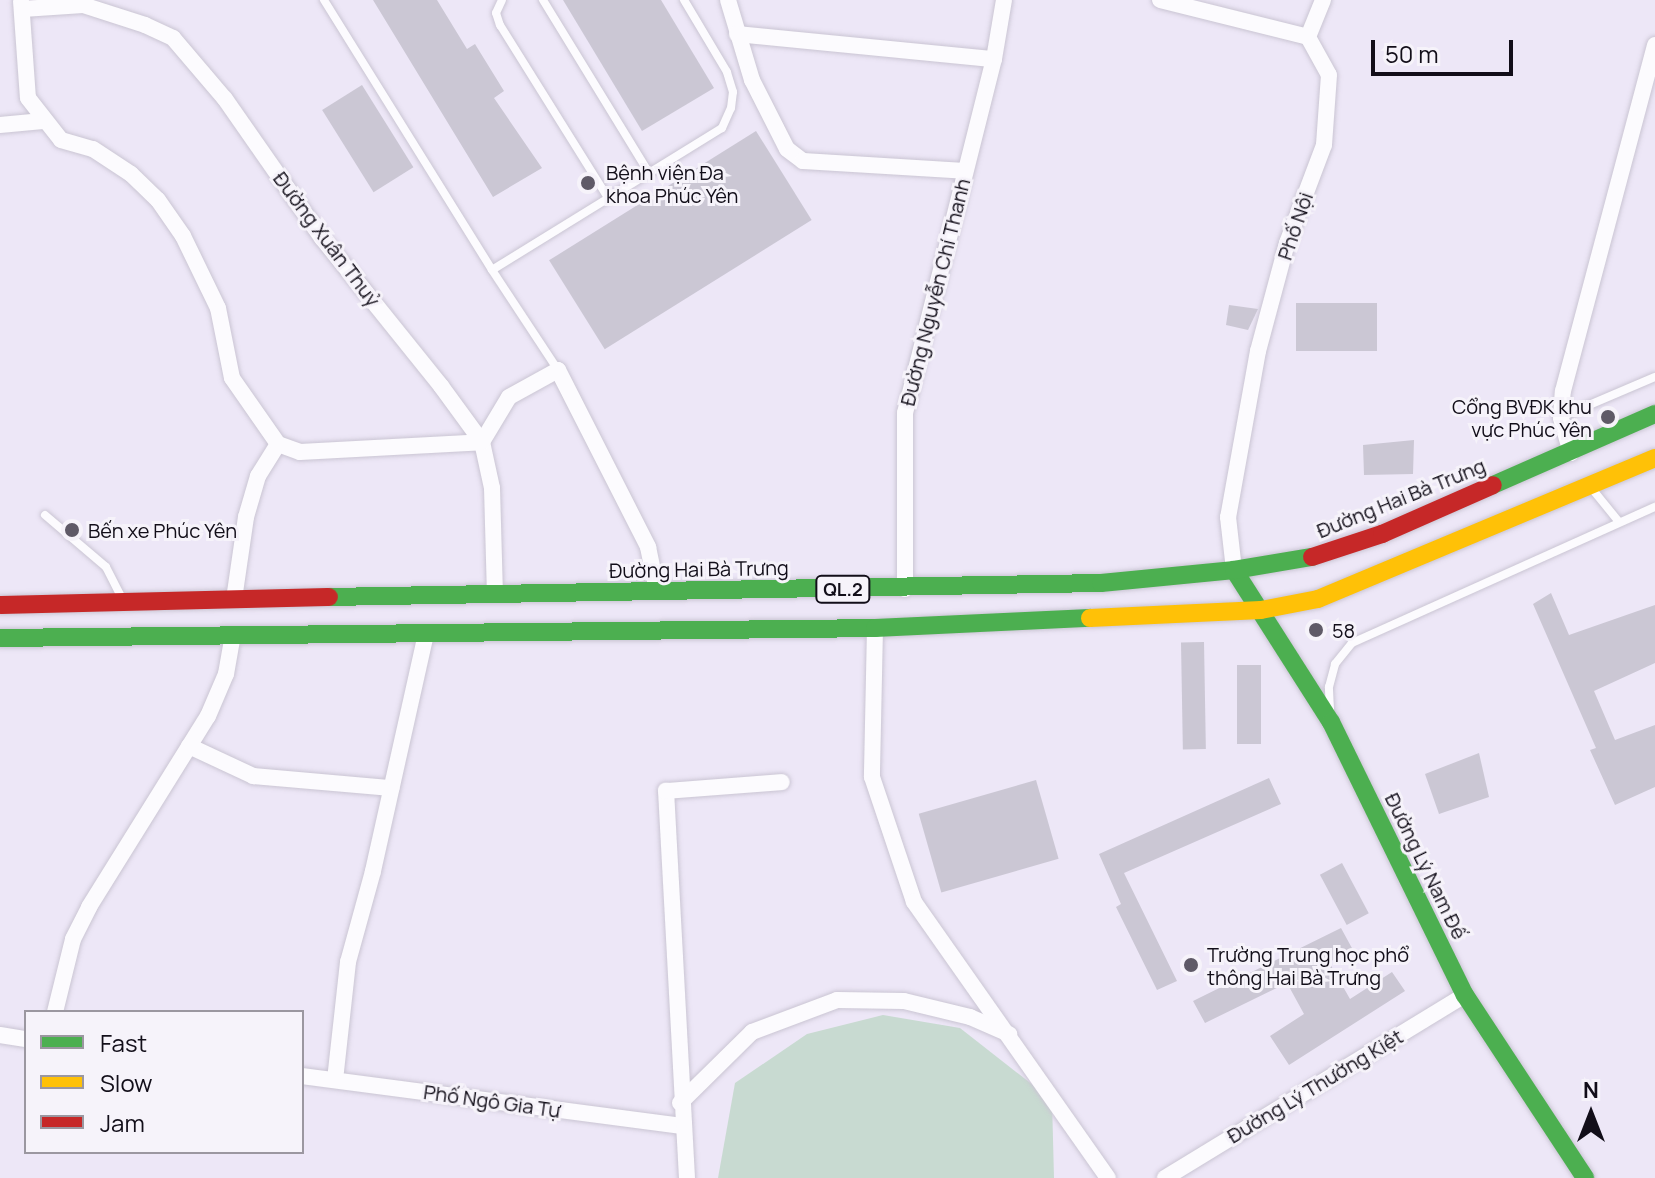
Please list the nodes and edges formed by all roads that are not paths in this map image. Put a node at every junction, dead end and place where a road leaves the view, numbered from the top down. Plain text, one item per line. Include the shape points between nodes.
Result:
1 (324, 0) edge
2 (502, 0) edge
3 (543, 0) edge
4 (684, 0) edge
5 (728, 0) edge
6 (1004, 0) edge
7 (1160, 0) edge
8 (1323, 0) edge
9 (22, 5) edge
10 (1197, 5) edge
11 (737, 34) junction
12 (1308, 37) junction
13 (1655, 45) edge
14 (994, 59) junction
15 (43, 121) junction
16 (0, 125) edge
17 (965, 171) junction
18 (649, 173) junction
19 (608, 198) junction
20 (492, 270) junction
21 (558, 370) junction
22 (1655, 377) edge
23 (1655, 414) edge
24 (1561, 417) junction
25 (482, 442) junction
26 (278, 444) junction
27 (1571, 453) junction
28 (1655, 458) edge
29 (1590, 486) junction
30 (1655, 507) edge
31 (45, 515) dead end
32 (1619, 522) junction
33 (1234, 570) junction
34 (905, 589) junction
35 (495, 595) junction
36 (234, 599) junction
37 (124, 602) junction
38 (0, 605) edge
39 (658, 610) junction
40 (1261, 610) junction
41 (875, 628) junction
42 (426, 633) junction
43 (233, 636) junction
44 (0, 638) edge
45 (1331, 722) junction
46 (189, 746) junction
47 (782, 782) dead end
48 (391, 788) junction
49 (1465, 995) junction
50 (55, 1010) edge
51 (1009, 1034) junction
52 (0, 1035) edge
53 (24, 1039) edge
54 (304, 1076) edge
55 (335, 1080) junction
56 (680, 1103) junction
57 (682, 1126) junction
58 (687, 1178) edge
59 (1108, 1178) edge
60 (1165, 1178) edge
61 (1585, 1178) edge

1 - 20 lane
2 - 19 lane via 496,13 500,25
3 - 18 lane
4 - 18 lane via 727,72 731,108 722,128
5 - 11 street
6 - 14 street, Đường Nguyễn Chí Thanh
7 - 10 street
8 - 12 street
9 - 15 street via 28,98
9 - 25 street, Đường Xuân Thuỷ via 83,5 173,38 225,99 322,238
10 - 12 street
11 - 14 street
11 - 17 street via 752,80 787,149 803,161
12 - 33 street, Phố Nội via 1329,75 1324,145 1287,243 1258,351 1228,517
13 - 24 street via 1563,391
14 - 17 street, Đường Nguyễn Chí Thanh
15 - 16 street
15 - 26 street via 61,140 93,149 131,174 158,200 183,236 218,308 232,378
17 - 34 street, Đường Nguyễn Chí Thanh via 905,413
18 - 19 lane
19 - 20 lane
20 - 21 lane
21 - 25 street via 509,397
21 - 39 street via 648,547
22 - 24 lane
23 - 27 main road, Đường Hai Bà Trưng / QL.2
24 - 27 street
25 - 26 street via 300,452
25 - 35 street, Đường Xuân Thuỷ via 492,488
26 - 36 street via 258,476 246,517
27 - 29 main road
27 - 33 main road, Đường Hai Bà Trưng / QL.2 via 1382,534 1299,561
28 - 29 main road, Đường Hai Bà Trưng / QL.2
29 - 32 lane
29 - 40 main road, Đường Hai Bà Trưng / QL.2 via 1318,599
30 - 32 lane
31 - 37 lane via 106,567
32 - 45 lane via 1352,643 1335,664 1329,687
33 - 34 main road, Đường Hai Bà Trưng / QL.2 via 1101,583
33 - 40 main road, Đường Lý Nam Đế
34 - 39 main road, Đường Hai Bà Trưng / QL.2
35 - 36 main road, Đường Hai Bà Trưng / QL.2
35 - 39 main road, Đường Hai Bà Trưng / QL.2
36 - 37 main road, Đường Hai Bà Trưng / QL.2
37 - 38 main road, Đường Hai Bà Trưng / QL.2
39 - 41 main road, Đường Hai Bà Trưng / QL.2
39 - 42 main road, Đường Hai Bà Trưng / QL.2
40 - 41 main road, Đường Hai Bà Trưng / QL.2
40 - 45 main road, Đường Lý Nam Đế
41 - 51 street via 872,777 914,902
42 - 43 main road, Đường Hai Bà Trưng / QL.2
42 - 48 street
43 - 44 main road, Đường Hai Bà Trưng / QL.2
43 - 46 street via 226,674
45 - 49 main road, Đường Lý Nam Đế
46 - 48 street via 253,776
46 - 50 street via 89,907 73,939
47 - 56 street via 666,791
48 - 55 street via 348,962
49 - 60 street, Đường Lý Thường Kiệt
49 - 61 main road, Đường Lý Nam Đế
51 - 56 street via 970,1017 904,1001 837,1000 752,1032
51 - 59 street
52 - 53 street
54 - 55 street, Phố Ngô Gia Tự
55 - 57 street, Phố Ngô Gia Tự
56 - 57 street
57 - 58 street

